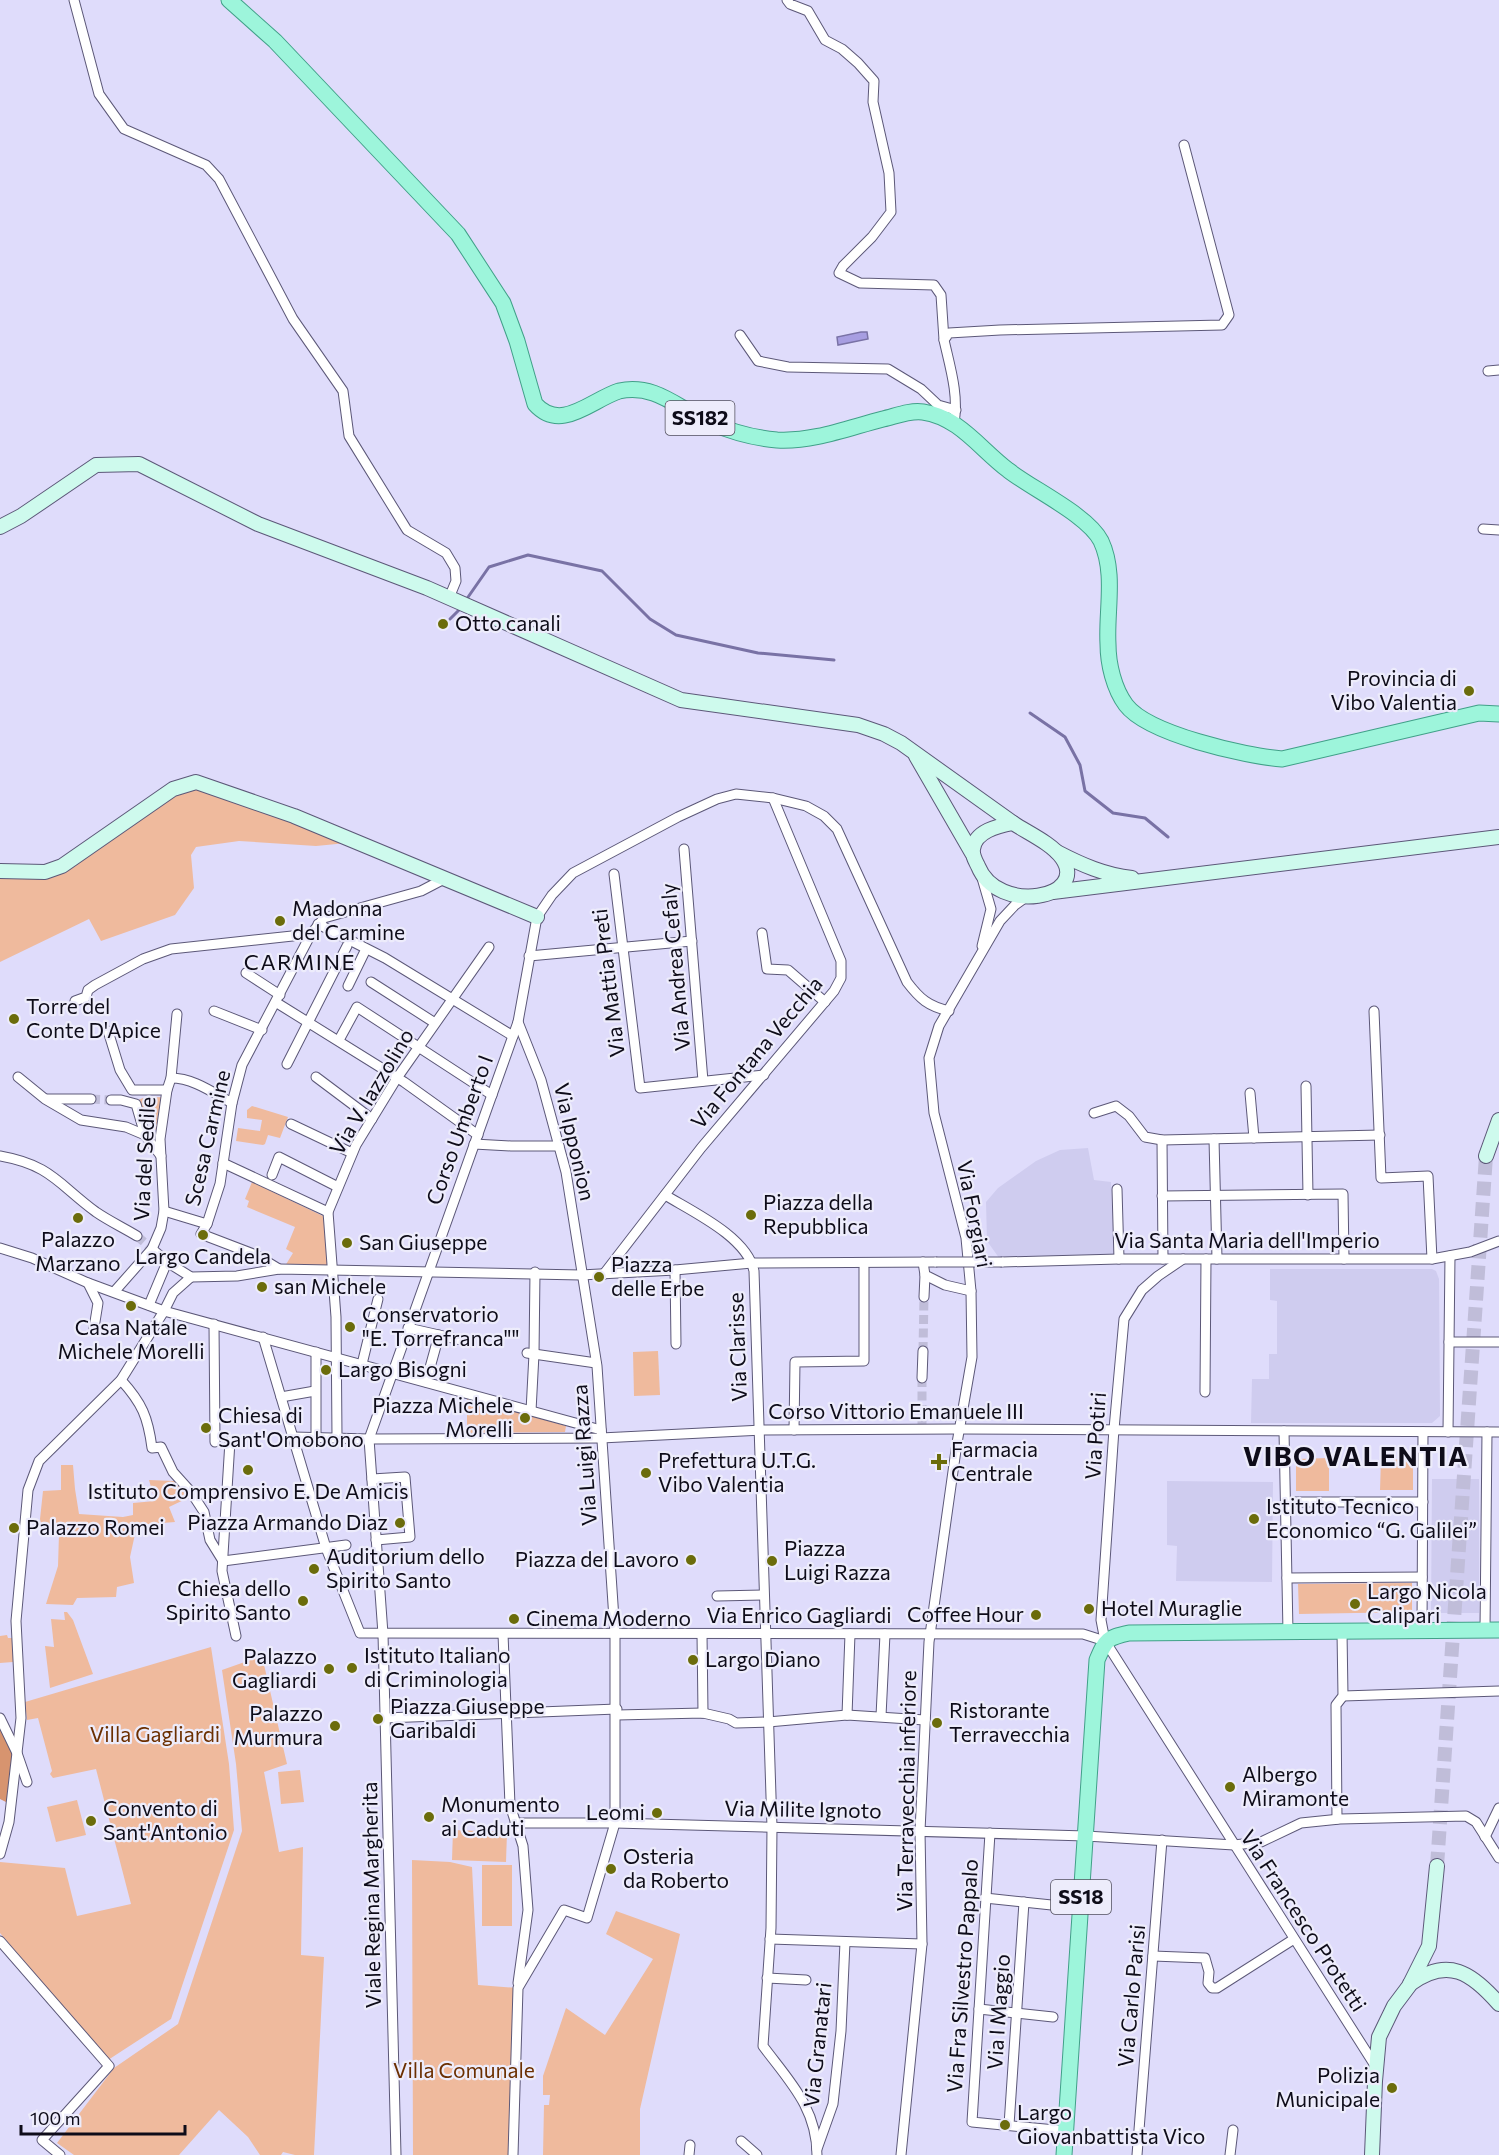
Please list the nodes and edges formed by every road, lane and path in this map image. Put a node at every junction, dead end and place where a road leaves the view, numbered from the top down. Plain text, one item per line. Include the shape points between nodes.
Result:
1 (74, 0) edge
2 (229, 0) edge
3 (788, 0) edge
4 (1184, 145) dead end
5 (740, 335) dead end
6 (944, 340) junction
7 (1488, 370) dead end
8 (1499, 370) edge
9 (955, 416) junction
10 (0, 527) edge
11 (1483, 529) dead end
12 (1499, 530) edge
13 (449, 598) junction
14 (1499, 714) edge
15 (915, 754) junction
16 (773, 798) junction
17 (1013, 823) junction
18 (1499, 837) edge
19 (684, 849) dead end
20 (1057, 852) junction
21 (972, 853) junction
22 (0, 871) edge
23 (614, 874) dead end
24 (982, 876) junction
25 (444, 879) junction
26 (1152, 881) junction
27 (1053, 892) junction
28 (1026, 897) junction
29 (537, 917) junction
30 (318, 924) junction
31 (762, 933) dead end
32 (311, 934) junction
33 (692, 941) junction
34 (347, 946) dead end
35 (489, 947) dead end
36 (622, 947) junction
37 (366, 949) junction
38 (530, 956) junction
39 (978, 961) junction
40 (246, 973) dead end
41 (371, 982) dead end
42 (348, 986) dead end
43 (452, 998) junction
44 (279, 999) junction
45 (75, 1002) dead end
46 (825, 1002) junction
47 (214, 1011) dead end
48 (950, 1011) junction
49 (1374, 1011) dead end
50 (177, 1014) dead end
51 (309, 1022) junction
52 (518, 1022) junction
53 (435, 1023) junction
54 (262, 1030) junction
55 (108, 1031) dead end
56 (513, 1036) junction
57 (339, 1040) junction
58 (418, 1048) junction
59 (287, 1064) dead end
60 (764, 1075) junction
61 (18, 1077) dead end
62 (316, 1077) dead end
63 (171, 1078) junction
64 (397, 1078) junction
65 (703, 1081) junction
66 (1306, 1086) dead end
67 (167, 1090) junction
68 (1250, 1093) dead end
69 (492, 1095) junction
70 (45, 1099) junction
71 (91, 1099) tunnel mouth
72 (111, 1100) tunnel mouth
73 (232, 1103) junction
74 (1094, 1113) dead end
75 (372, 1119) junction
76 (1499, 1120) edge
77 (291, 1124) dead end
78 (145, 1135) junction
79 (1380, 1135) junction
80 (1307, 1137) junction
81 (1254, 1138) junction
82 (476, 1139) junction
83 (1214, 1139) junction
84 (1162, 1140) junction
85 (559, 1146) junction
86 (352, 1154) junction
87 (0, 1156) edge
88 (161, 1156) junction
89 (1486, 1156) tunnel mouth
90 (223, 1163) junction
91 (272, 1175) dead end
92 (338, 1186) junction
93 (1117, 1189) dead end
94 (665, 1195) junction
95 (1215, 1195) junction
96 (1308, 1195) junction
97 (1162, 1196) junction
98 (164, 1211) junction
99 (328, 1212) junction
100 (207, 1224) junction
101 (137, 1236) tunnel mouth
102 (1495, 1243) edge
103 (0, 1248) edge
104 (152, 1249) junction
105 (1450, 1256) junction
106 (1217, 1258) junction
107 (1119, 1259) junction
108 (1163, 1259) junction
109 (1183, 1259) junction
110 (1206, 1259) junction
111 (1344, 1259) junction
112 (1432, 1259) junction
113 (167, 1262) junction
114 (923, 1262) junction
115 (752, 1263) junction
116 (864, 1268) dead end
117 (279, 1269) junction
118 (333, 1270) junction
119 (428, 1270) junction
120 (675, 1270) junction
121 (534, 1272) junction
122 (581, 1275) junction
123 (603, 1275) junction
124 (925, 1275) junction
125 (191, 1277) junction
126 (88, 1283) junction
127 (971, 1291) junction
128 (114, 1292) junction
129 (924, 1297) tunnel mouth
130 (378, 1299) dead end
131 (149, 1305) junction
132 (164, 1311) junction
133 (214, 1324) junction
134 (94, 1328) dead end
135 (408, 1328) junction
136 (440, 1335) junction
137 (263, 1337) junction
138 (470, 1342) dead end
139 (1449, 1342) junction
140 (1499, 1342) edge
141 (676, 1344) dead end
142 (923, 1351) tunnel mouth
143 (316, 1352) junction
144 (531, 1354) junction
145 (337, 1357) junction
146 (596, 1363) junction
147 (362, 1364) junction
148 (393, 1373) junction
149 (922, 1378) tunnel mouth
150 (121, 1380) junction
151 (426, 1382) junction
152 (315, 1391) junction
153 (1205, 1392) dead end
154 (282, 1397) junction
155 (531, 1411) junction
156 (960, 1429) junction
157 (794, 1430) junction
158 (1114, 1430) junction
159 (759, 1431) junction
160 (1284, 1431) junction
161 (1423, 1432) junction
162 (1448, 1432) junction
163 (1487, 1432) junction
164 (1499, 1432) edge
165 (601, 1434) junction
166 (294, 1437) junction
167 (316, 1437) junction
168 (337, 1437) junction
169 (369, 1439) junction
170 (230, 1441) dead end
171 (215, 1442) dead end
172 (372, 1479) junction
173 (1286, 1502) junction
174 (1423, 1502) junction
175 (376, 1540) junction
176 (346, 1545) dead end
177 (326, 1548) junction
178 (223, 1561) junction
179 (1422, 1577) junction
180 (1287, 1578) junction
181 (763, 1595) junction
182 (717, 1596) dead end
183 (1492, 1630) edge
184 (1422, 1631) junction
185 (1288, 1632) junction
186 (1342, 1632) junction
187 (383, 1634) junction
188 (503, 1634) junction
189 (615, 1634) junction
190 (702, 1634) junction
191 (765, 1634) junction
192 (850, 1634) junction
193 (885, 1634) junction
194 (930, 1634) junction
195 (236, 1636) dead end
196 (1105, 1641) junction
197 (1499, 1691) edge
198 (1343, 1696) junction
199 (617, 1712) junction
200 (506, 1713) junction
201 (703, 1713) junction
202 (848, 1715) junction
203 (881, 1716) junction
204 (0, 1718) edge
205 (385, 1718) junction
206 (925, 1720) junction
207 (768, 1722) junction
208 (17, 1753) junction
209 (27, 1782) dead end
210 (1499, 1808) edge
211 (1337, 1819) junction
212 (514, 1823) junction
213 (615, 1823) junction
214 (771, 1827) junction
215 (920, 1831) junction
216 (990, 1833) junction
217 (1086, 1836) junction
218 (1485, 1837) junction
219 (1162, 1840) junction
220 (1234, 1845) junction
221 (0, 1854) edge
222 (1499, 1858) edge
223 (1437, 1866) tunnel mouth
224 (985, 1898) junction
225 (1024, 1902) junction
226 (1061, 1906) dead end
227 (770, 1939) junction
228 (1294, 1939) junction
229 (0, 1941) edge
230 (845, 1942) junction
231 (922, 1944) junction
232 (1429, 1946) junction
233 (1153, 1956) junction
234 (1444, 1970) junction
235 (767, 1978) junction
236 (806, 1980) dead end
237 (1409, 1986) junction
238 (518, 1988) junction
239 (1499, 2004) edge
240 (979, 2009) junction
241 (1016, 2013) junction
242 (1053, 2017) dead end
243 (1376, 2067) junction
244 (1009, 2126) junction
245 (1233, 2130) dead end
246 (1066, 2131) junction
247 (741, 2141) dead end
248 (817, 2153) edge
249 (60, 2155) edge
250 (396, 2155) edge
251 (513, 2155) edge
252 (757, 2155) edge
253 (901, 2155) edge
254 (1064, 2155) edge
255 (1070, 2155) edge
256 (1137, 2155) edge
257 (1230, 2155) edge
258 (1372, 2155) edge

1 - 13 street via 99,94 124,129 206,165 219,179 293,319 343,392 349,435 407,530 446,553 455,568 456,580
2 - 9 main road, SS182 via 283,50 458,234 503,303 535,404 542,411 558,417 570,415 611,394 647,390 709,423 735,432 758,438 805,439 905,413
3 - 6 street via 808,11 825,40 842,49 874,81 873,102 889,173 891,212 839,273 860,283 934,285 940,295
4 - 6 street via 1229,315 1222,325 1000,330 949,333
5 - 9 street via 758,361 789,367 888,369
6 - 9 street
7 - 8 street
9 - 14 main road, SS182 via 1007,470 1082,520 1101,541 1109,567 1108,645 1113,675 1127,706 1148,721 1230,751 1282,759 1479,713
10 - 13 street via 96,465 139,464 258,524
11 - 12 street
13 - 15 street via 681,700 858,725 884,734
15 - 17 street
15 - 21 street
16 - 29 street via 736,794 678,817 573,873
16 - 46 street, Via Fontana Vecchia via 841,961 841,978
16 - 48 street via 806,806 837,829 907,982 921,1000
17 - 20 street
17 - 21 street via 980,835
18 - 26 street
19 - 33 street, Via Andrea Cefaly
20 - 26 street via 1113,876
20 - 27 street via 1067,868 1067,878
21 - 24 street
22 - 25 street via 45,872 62,866 173,789 196,782 294,816
23 - 36 street, Via Mattia Preti
24 - 28 street via 1000,891
24 - 39 street via 991,909
25 - 29 street
25 - 30 street via 421,891 324,918
26 - 27 street
27 - 28 street
28 - 39 street via 1000,921
29 - 38 street, Corso Umberto I
30 - 32 street, Scesa Carmine
30 - 37 street
31 - 46 street via 766,969 788,970
32 - 44 street, Scesa Carmine
32 - 45 street via 171,949 143,959 88,990 86,997
33 - 36 street
33 - 65 street, Via Andrea Cefaly
34 - 51 street
35 - 43 street, Via V. Iazzolino
36 - 38 street
36 - 65 street, Via Mattia Preti via 640,1088
37 - 42 street
37 - 43 street
38 - 52 street, Corso Umberto I
39 - 48 street, Via Forgiari
40 - 44 street
41 - 53 street
43 - 53 street, Via V. Iazzolino
43 - 56 street
44 - 51 street
44 - 54 street, Scesa Carmine
46 - 60 street, Via Fontana Vecchia
47 - 54 street
48 - 127 street, Via Forgiari via 939,1026 929,1058 930,1076 934,1113 966,1238
49 - 79 street
50 - 63 street, Via del Sedile
51 - 57 street
51 - 59 street
52 - 56 street, Corso Umberto I
52 - 85 street, Via Ipponion via 541,1080
53 - 58 street, Via V. Iazzolino
54 - 73 street, Scesa Carmine via 242,1065
55 - 67 street via 120,1070 132,1090
56 - 69 street, Corso Umberto I
57 - 58 street via 357,1007
57 - 64 street
58 - 64 street, Via V. Iazzolino
58 - 69 street
60 - 65 street
60 - 94 street, Via Fontana Vecchia
61 - 70 street
62 - 75 street
63 - 67 street, Via del Sedile
63 - 73 street via 194,1082
64 - 75 street, Via V. Iazzolino
64 - 82 street
66 - 80 street
67 - 88 street, Via del Sedile
68 - 81 street
69 - 82 street, Corso Umberto I
70 - 71 street
70 - 78 street via 81,1120 126,1127
72 - 78 street via 136,1104
73 - 90 street, Scesa Carmine
74 - 84 street via 1116,1106 1145,1137
75 - 86 street, Via V. Iazzolino
76 - 89 street
77 - 86 street
78 - 88 street
79 - 80 street
79 - 112 street via 1381,1178 1428,1176
80 - 81 street
80 - 96 street
81 - 83 street
82 - 85 street
82 - 119 street, Corso Umberto I
83 - 84 street
83 - 95 street
84 - 97 street
85 - 122 street, Via Ipponion
86 - 92 street, Via V. Iazzolino
87 - 101 street via 43,1168 97,1212
88 - 98 street, Via del Sedile
90 - 99 street
90 - 100 street, Scesa Carmine
91 - 92 street via 279,1157
92 - 99 street, Via V. Iazzolino
93 - 107 street
94 - 115 street via 711,1222 739,1244
94 - 123 street, Via Fontana Vecchia
95 - 96 street
95 - 97 street
95 - 106 street
96 - 111 street via 1343,1194
97 - 108 street
98 - 100 street
98 - 104 street, Via del Sedile
99 - 118 street, Via V. Iazzolino
100 - 117 street, Scesa Carmine via 201,1234 256,1255
102 - 105 street, Via Santa Maria dell'Imperio
103 - 126 street
104 - 113 street
104 - 128 street, Via del Sedile
105 - 112 street, Via Santa Maria dell'Imperio
105 - 139 street
106 - 110 street, Via Santa Maria dell'Imperio
106 - 111 street, Via Santa Maria dell'Imperio
107 - 108 street, Via Santa Maria dell'Imperio
107 - 114 street, Via Santa Maria dell'Imperio, bridge
108 - 109 street, Via Santa Maria dell'Imperio
109 - 110 street, Via Santa Maria dell'Imperio
109 - 158 street, Via Potiri via 1142,1290 1124,1319
110 - 153 street
111 - 112 street, Via Santa Maria dell'Imperio
113 - 125 street
113 - 131 street
114 - 115 street, Via Santa Maria dell'Imperio
114 - 124 street
115 - 120 street, Via Santa Maria dell'Imperio
115 - 159 street, Via Clarisse
116 - 157 street via 864,1361 795,1362
117 - 118 street, Via Santa Maria dell'Imperio
117 - 125 street, Via Santa Maria dell'Imperio via 237,1276
118 - 119 street, Via Santa Maria dell'Imperio
118 - 145 street, Via V. Iazzolino
119 - 121 street, Via Santa Maria dell'Imperio
119 - 135 street, Corso Umberto I
120 - 123 street, Via Santa Maria dell'Imperio
120 - 141 street
121 - 122 street, Via Santa Maria dell'Imperio
121 - 144 street
122 - 123 street, Via Santa Maria dell'Imperio
122 - 146 street, Via Luigi Razza
124 - 127 street
124 - 129 street
125 - 132 street via 173,1293
126 - 128 street
126 - 134 street via 98,1303
127 - 156 street, Via Forgiari via 972,1357
128 - 131 street
130 - 147 street
131 - 132 street
132 - 133 street
132 - 150 street
133 - 137 street
133 - 171 street
135 - 136 street
135 - 148 street, Corso Umberto I
136 - 138 street
136 - 151 street
137 - 143 street
137 - 154 street
139 - 140 street
139 - 162 street
142 - 149 street
143 - 145 street
143 - 152 street
144 - 146 street
144 - 155 street
145 - 147 street
145 - 168 street, Via V. Iazzolino
146 - 165 street, Via Luigi Razza
147 - 148 street
148 - 151 street
148 - 169 street, Corso Umberto I
150 - 178 street via 148,1421 156,1448 204,1512 210,1540
150 - 208 street via 39,1461 28,1490 15,1621 21,1718
151 - 155 street
152 - 154 street
152 - 167 street
154 - 166 street
155 - 165 street
156 - 157 street, Corso Vittorio Emanuele III
156 - 158 street, Corso Vittorio Emanuele III
156 - 194 street, Via Terravecchia inferiore
157 - 159 street, Corso Vittorio Emanuele III
158 - 160 street, Corso Vittorio Emanuele III
158 - 196 street, Via Potiri via 1101,1620
159 - 165 street, Corso Vittorio Emanuele III
159 - 181 street, Via Clarisse
160 - 161 street, Corso Vittorio Emanuele III
160 - 173 street
161 - 162 street, Corso Vittorio Emanuele III
161 - 174 street
162 - 163 street, Corso Vittorio Emanuele III
163 - 164 street, Corso Vittorio Emanuele III
163 - 183 street
165 - 169 street, Corso Vittorio Emanuele III
165 - 189 street, Via Luigi Razza
166 - 167 street, Corso Vittorio Emanuele III
166 - 177 street
167 - 168 street, Corso Vittorio Emanuele III
168 - 169 street, Corso Vittorio Emanuele III
169 - 172 street, Corso Umberto I
170 - 178 street
172 - 175 street, Corso Umberto I
172 - 175 street via 405,1477 410,1527 410,1537
173 - 174 street
173 - 180 street
174 - 179 street
175 - 187 street, Corso Umberto I
176 - 177 street
177 - 178 street
177 - 187 street via 360,1633
178 - 195 street
179 - 180 street
179 - 184 street
180 - 185 street
181 - 182 street
181 - 191 street, Via Clarisse
183 - 184 main road
184 - 186 main road
185 - 186 main road
185 - 196 main road via 1129,1633
186 - 198 street
187 - 188 street, Via Enrico Gagliardi
187 - 205 street, Viale Regina Margherita
188 - 189 street, Via Enrico Gagliardi
188 - 200 street
189 - 190 street, Via Enrico Gagliardi
189 - 199 street, Via Luigi Razza
190 - 191 street, Via Enrico Gagliardi
190 - 201 street
191 - 192 street, Via Enrico Gagliardi
191 - 207 street, Via Clarisse
192 - 193 street, Via Enrico Gagliardi
192 - 202 street
193 - 194 street, Via Enrico Gagliardi
193 - 203 street
194 - 196 street, Via Enrico Gagliardi via 1083,1634
194 - 206 street, Via Terravecchia inferiore
196 - 217 main road, SS18 via 1097,1660
196 - 220 street, Via Francesco Protetti
197 - 198 street
198 - 211 street via 1336,1705
199 - 200 street
199 - 201 street
199 - 213 street, Via Luigi Razza
200 - 205 street
200 - 212 street
201 - 207 street via 736,1723
202 - 203 street
202 - 207 street
203 - 206 street
204 - 208 street
205 - 250 street, Viale Regina Margherita
206 - 215 street, Via Terravecchia inferiore
207 - 214 street, Via Clarisse
208 - 209 street
208 - 221 street via 9,1822
210 - 218 street
211 - 218 street, Via Milite Ignoto via 1466,1816 1476,1822
211 - 220 street, Via Milite Ignoto via 1301,1822 1261,1842
212 - 213 street, Via Milite Ignoto
212 - 238 street via 523,1846 528,1910
213 - 214 street, Via Milite Ignoto
213 - 238 street, Via Luigi Razza via 587,1918 564,1910
214 - 215 street, Via Milite Ignoto
214 - 227 street, Via Clarisse
215 - 216 street, Via Milite Ignoto
215 - 231 street, Via Terravecchia inferiore
216 - 217 street, Via Milite Ignoto
216 - 224 street, Via Fra Silvestro Pappalo
217 - 219 street, Via Milite Ignoto
217 - 246 main road, SS18
218 - 222 street, Via Milite Ignoto
219 - 220 street, Via Milite Ignoto
219 - 233 street, Via Carlo Parisi
220 - 228 street, Via Francesco Protetti
223 - 232 street
224 - 225 street
224 - 240 street, Via Fra Silvestro Pappalo
225 - 226 street
225 - 241 street, Via I Maggio
227 - 230 street
227 - 235 street, Via Clarisse
228 - 233 street via 1217,1988 1208,1983 1204,1958
228 - 243 street, Via Francesco Protetti
229 - 249 street via 110,2066 42,2140
230 - 231 street
230 - 248 street, Via Granatari via 833,2104
231 - 253 street, Via Terravecchia inferiore
232 - 234 street
232 - 237 street
233 - 256 street, Via Carlo Parisi
234 - 237 street via 1422,1976
234 - 239 street via 1463,1972 1482,1984
235 - 236 street
235 - 248 street, Via Clarisse via 763,2046 805,2101 813,2120
237 - 243 street via 1379,2037
238 - 251 street
240 - 241 street
240 - 244 street, Via Fra Silvestro Pappalo via 972,2122
241 - 242 street
241 - 244 street, Via I Maggio
243 - 258 street
244 - 246 street
245 - 257 street
246 - 254 main road, SS18
247 - 252 street
254 - 255 street

